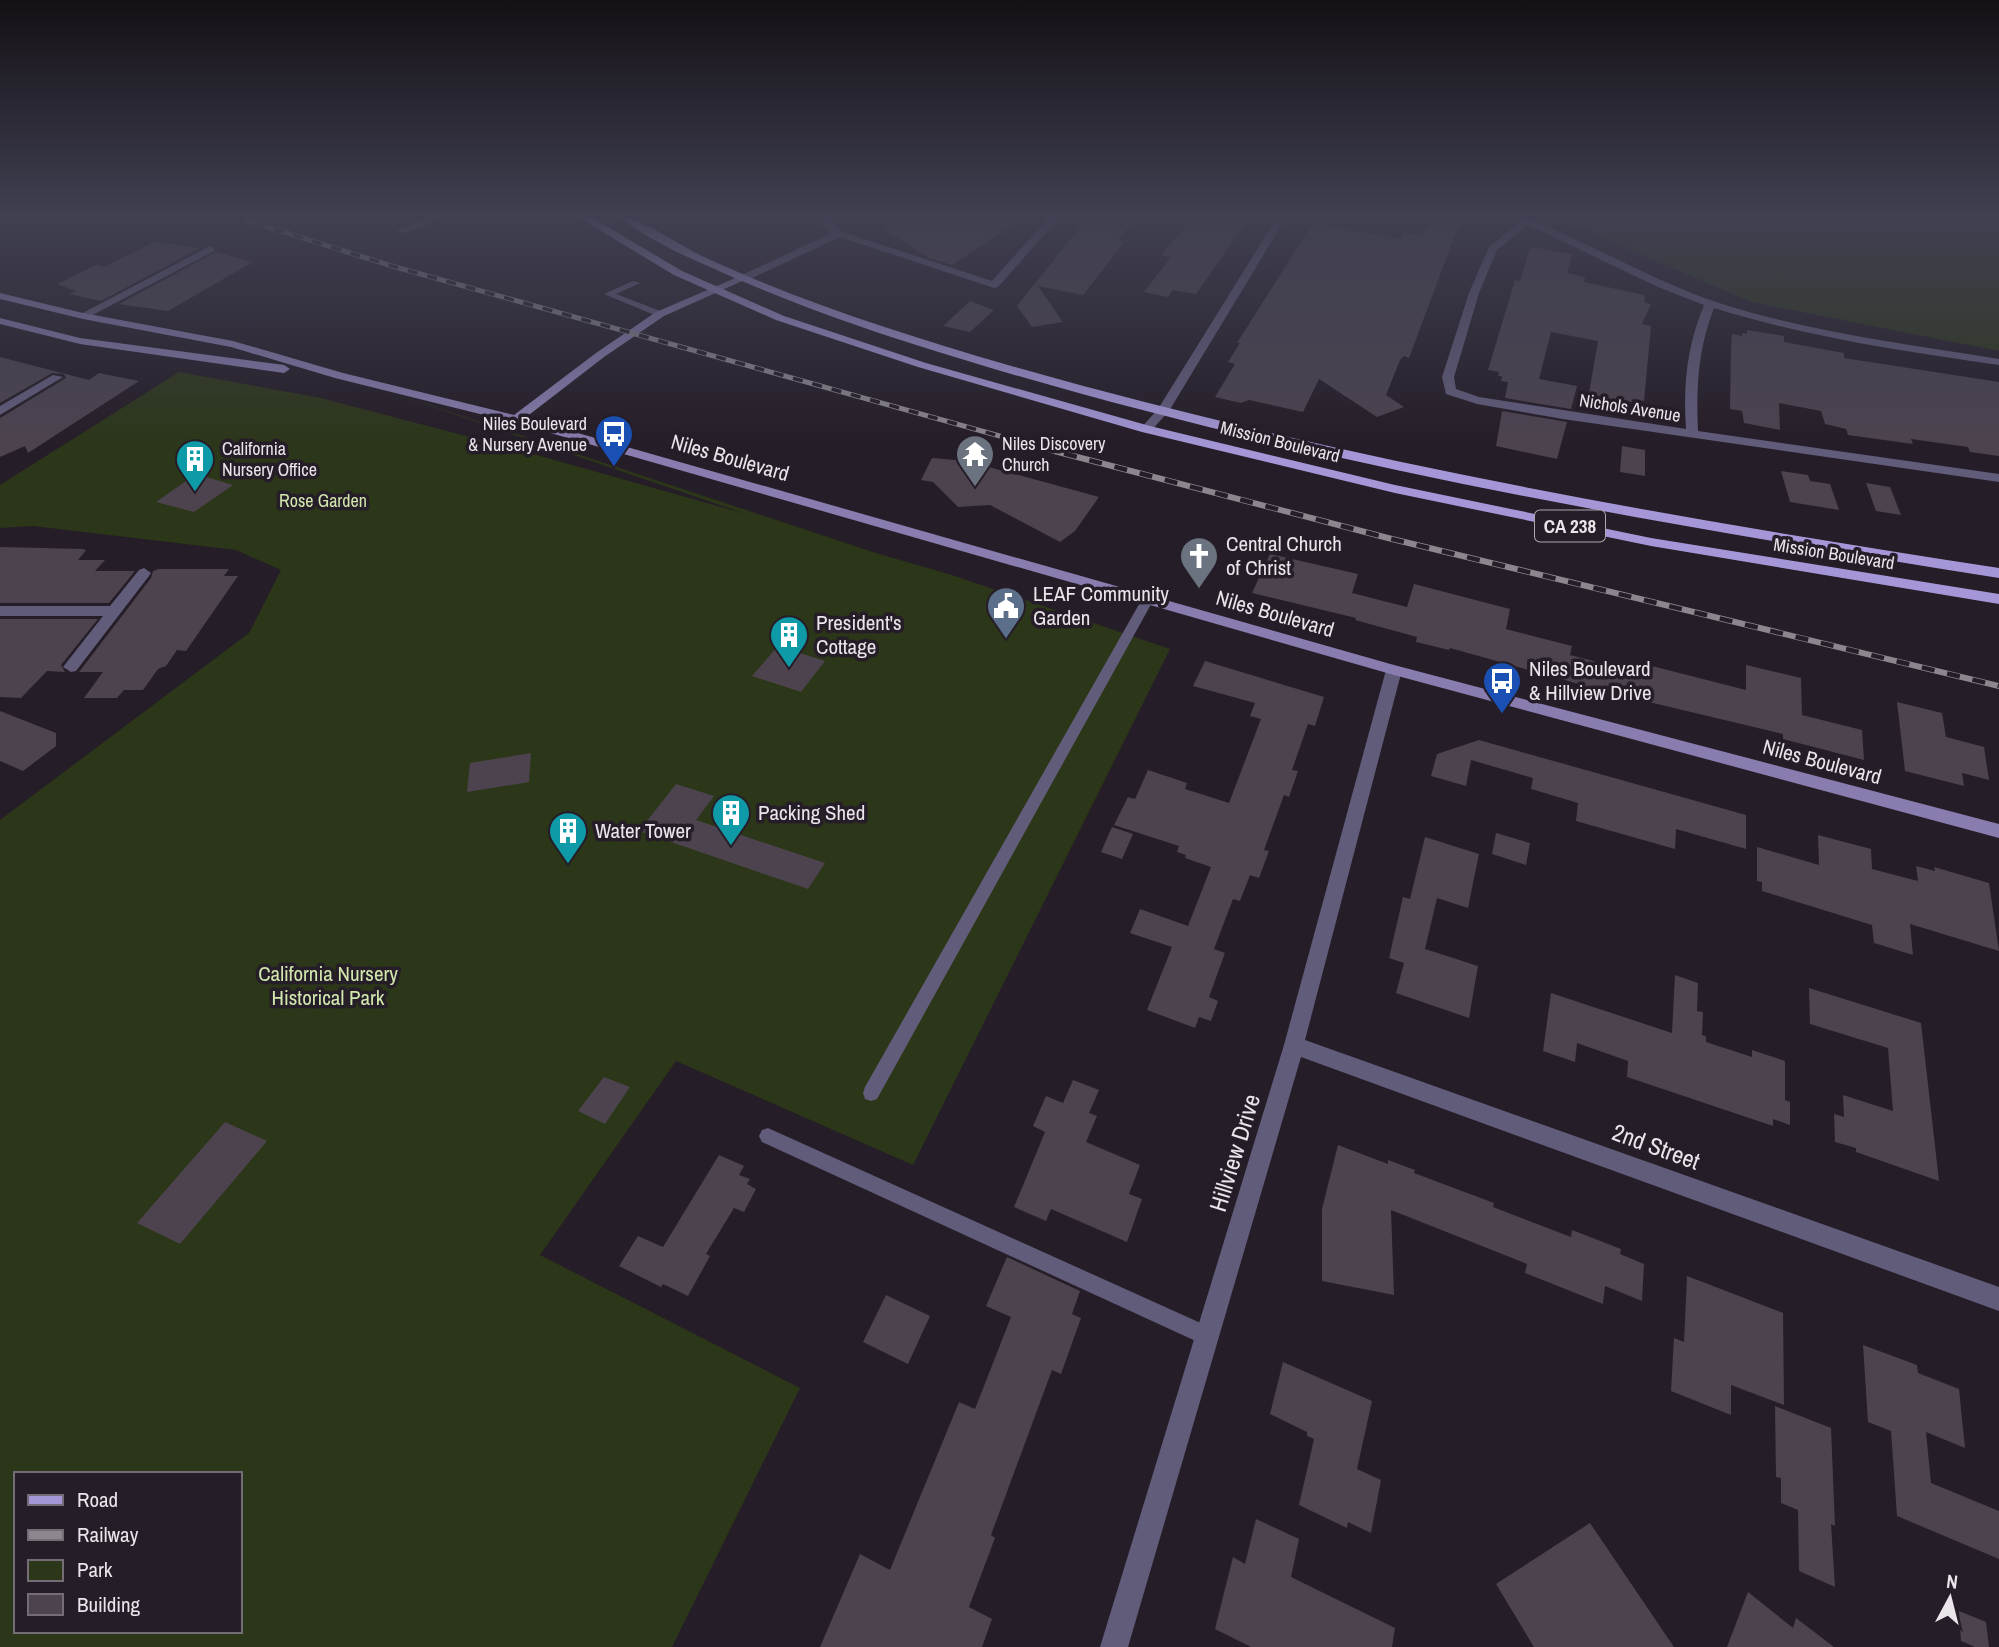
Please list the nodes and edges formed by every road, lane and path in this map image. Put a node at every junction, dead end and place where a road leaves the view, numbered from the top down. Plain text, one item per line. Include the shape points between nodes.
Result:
1 (125, 294) edge
2 (608, 294) edge
3 (707, 294) edge
4 (725, 294) edge
5 (781, 294) edge
6 (1235, 294) edge
7 (1474, 294) edge
8 (1688, 294) edge
9 (0, 296) edge
10 (1710, 304) junction
11 (660, 314) junction
12 (83, 316) junction
13 (0, 321) edge
14 (1999, 362) edge
15 (339, 376) junction
16 (57, 377) dead end
17 (0, 411) edge
18 (1163, 411) junction
19 (516, 419) junction
20 (1146, 429) junction
21 (1692, 434) junction
22 (1999, 478) edge
23 (144, 573) dead end
24 (1999, 573) edge
25 (1148, 599) junction
26 (1999, 599) edge
27 (0, 611) edge
28 (115, 611) junction
29 (71, 667) dead end
30 (1394, 670) junction
31 (1999, 831) edge
32 (1294, 1045) junction
33 (871, 1093) dead end
34 (768, 1136) dead end
35 (1999, 1299) edge
36 (1207, 1336) junction
37 (1114, 1647) edge

1 - 12 street
2 - 11 lane
3 - 11 main road
4 - 20 main road, Mission Boulevard / CA 238 via 850,342
5 - 18 main road, Mission Boulevard / CA 238 via 932,346
6 - 18 street
7 - 21 street, Nichols Avenue via 1448,377 1450,391 1489,402
8 - 10 street
9 - 12 main road, Niles Boulevard
10 - 14 street via 1841,337
10 - 21 street via 1696,336 1688,379
11 - 19 main road
12 - 15 main road, Niles Boulevard via 233,344
13 - 15 main road, Niles Boulevard via 80,341
15 - 19 main road, Niles Boulevard
16 - 17 street
18 - 20 street
18 - 24 main road, Mission Boulevard / CA 238 via 1517,491
19 - 25 main road, Niles Boulevard
20 - 26 main road, Mission Boulevard / CA 238 via 1395,489 1624,537
21 - 22 street, Nichols Avenue
23 - 28 street
25 - 30 main road, Niles Boulevard
25 - 33 lane
27 - 28 street
28 - 29 street
30 - 31 main road, Niles Boulevard
30 - 32 street, Hillview Drive
32 - 35 street, 2nd Street
32 - 36 street, Hillview Drive
34 - 36 lane
36 - 37 street, Hillview Drive

